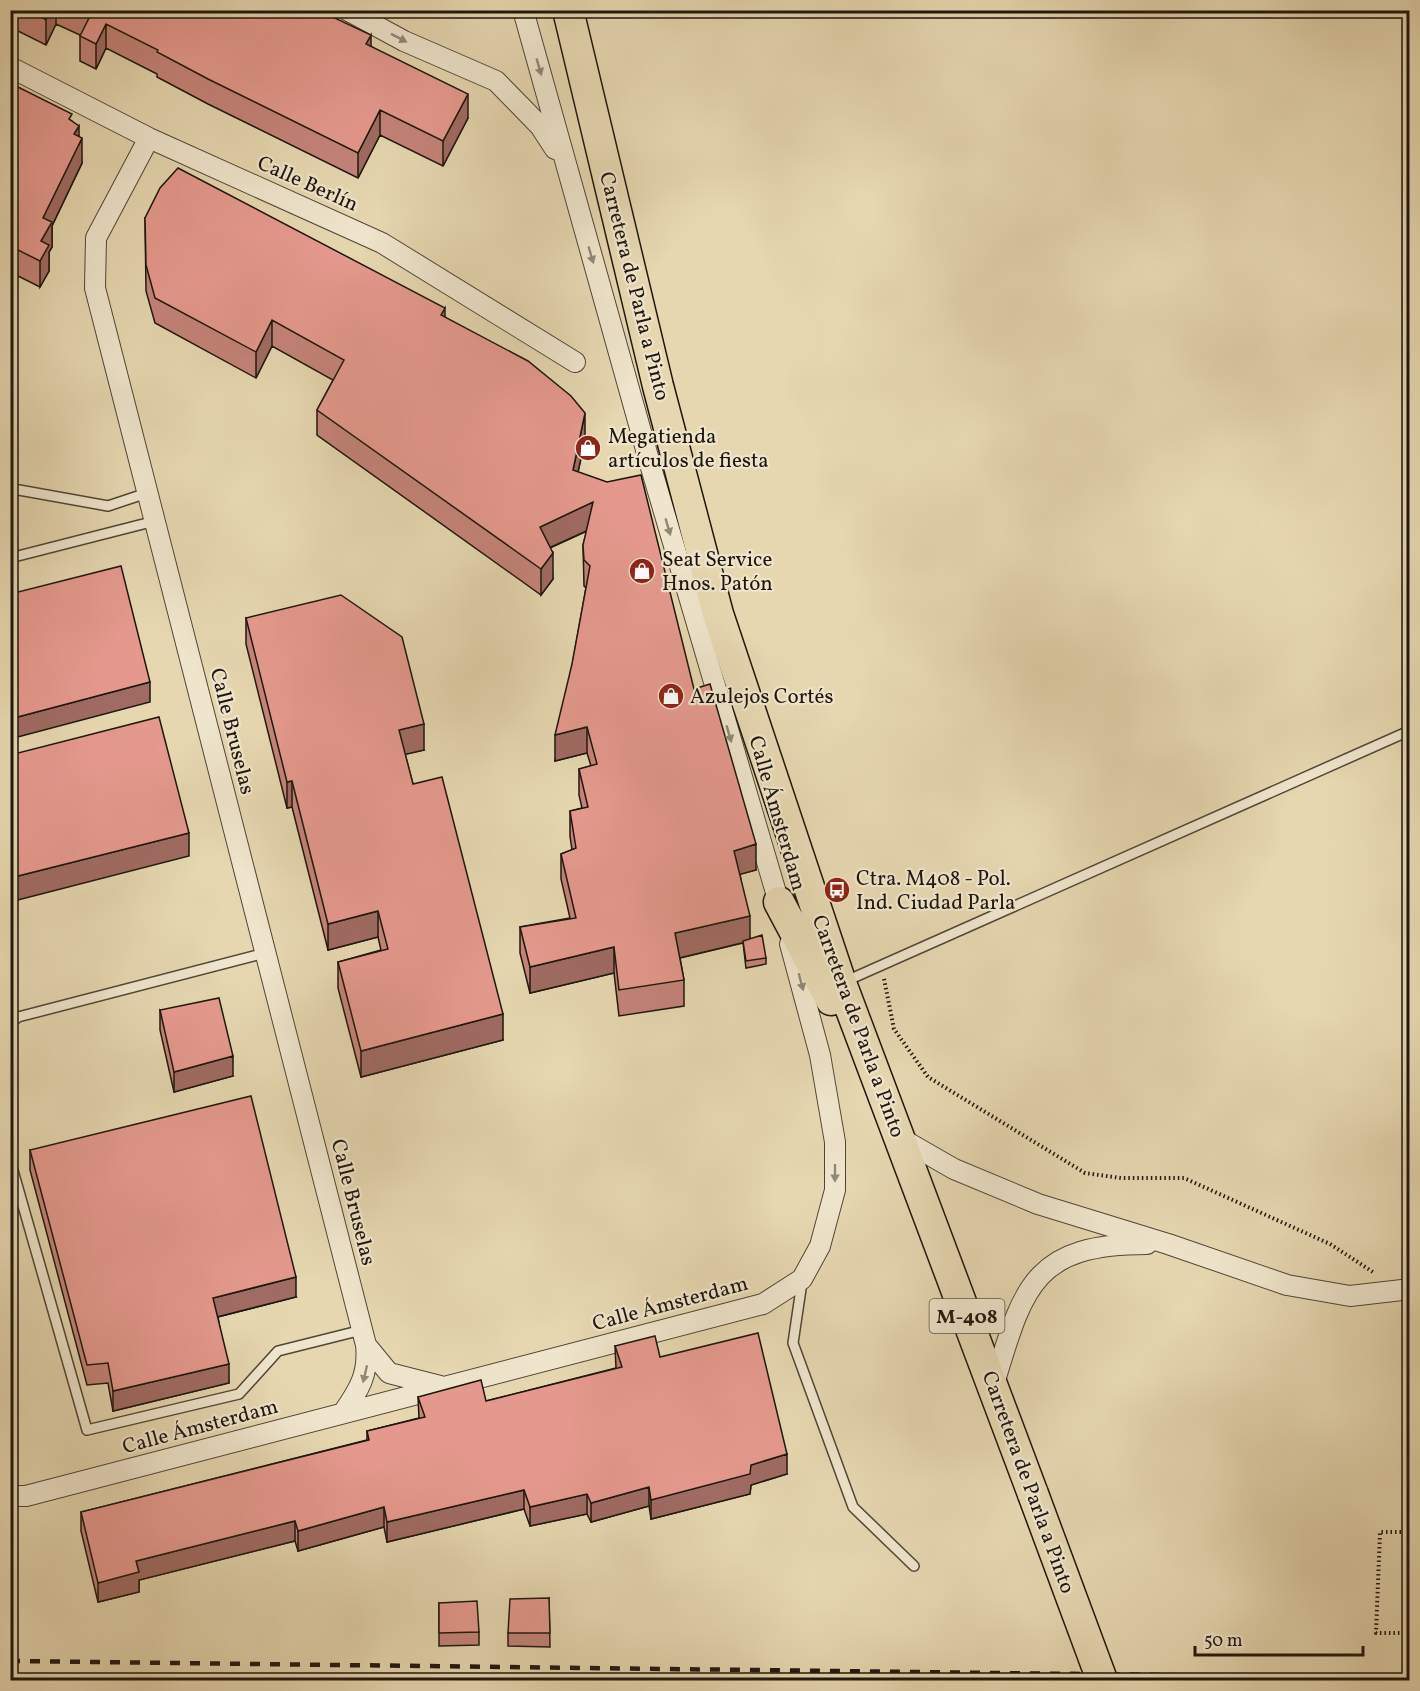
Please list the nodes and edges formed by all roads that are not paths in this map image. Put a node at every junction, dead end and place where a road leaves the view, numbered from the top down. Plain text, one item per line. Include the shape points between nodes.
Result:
1 (347, 10) edge
2 (523, 10) edge
3 (568, 10) edge
4 (10, 67) edge
5 (149, 138) junction
6 (567, 168) junction
7 (575, 362) dead end
8 (10, 492) edge
9 (147, 493) junction
10 (155, 521) junction
11 (10, 558) edge
12 (1409, 731) edge
13 (779, 902) junction
14 (266, 953) junction
15 (841, 983) junction
16 (10, 1024) edge
17 (887, 1105) junction
18 (900, 1138) junction
19 (10, 1160) edge
20 (1168, 1244) junction
21 (802, 1279) junction
22 (1402, 1290) road end
23 (364, 1337) junction
24 (442, 1387) junction
25 (993, 1387) junction
26 (343, 1413) junction
27 (10, 1496) edge
28 (914, 1566) dead end
29 (1102, 1680) edge

1 -> 6 street via 404,41 496,81 540,126
2 -> 6 street, Calle Ámsterdam
3 - 15 main road, Carretera de Parla a Pinto / M-408 via 658,386 718,614
4 - 5 street, Calle Berlín
5 - 7 street, Calle Berlín via 382,243
5 - 9 street, Calle Bruselas via 96,238 96,288
6 -> 13 street, Calle Ámsterdam
8 - 9 lane via 19,490 108,506
9 - 10 street, Calle Bruselas
10 - 11 lane
10 - 14 street, Calle Bruselas
12 - 15 lane
13 - 17 main road, M-408
13 -> 21 street, Calle Ámsterdam via 820,1055 835,1142 835,1190 820,1246
14 - 16 lane via 18,1017
14 - 23 street, Calle Bruselas
15 - 17 main road, Carretera de Parla a Pinto / M-408
17 - 18 main road, Carretera de Parla a Pinto / M-408
18 - 20 street via 954,1169 1038,1204
18 - 25 main road, Carretera de Parla a Pinto / M-408
19 - 23 lane via 87,1430 239,1394 278,1351
20 - 22 street via 1287,1285 1350,1296
20 - 25 street via 1113,1244 1070,1254 1043,1272 1024,1295
21 - 24 street, Calle Ámsterdam via 763,1304
21 - 28 lane via 793,1343 853,1507
23 - 24 street via 389,1373
23 -> 26 street via 367,1370 362,1387
24 - 26 street, Calle Ámsterdam
25 - 29 main road, Carretera de Parla a Pinto / M-408, bridge
26 - 27 street, Calle Ámsterdam via 26,1496

